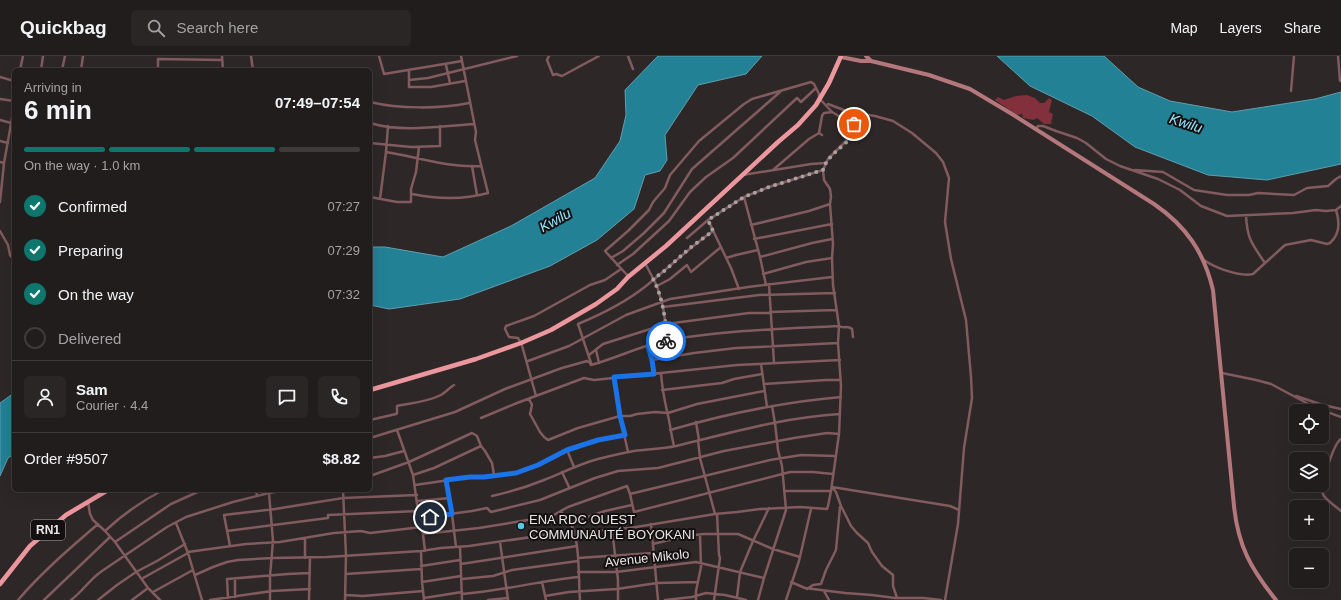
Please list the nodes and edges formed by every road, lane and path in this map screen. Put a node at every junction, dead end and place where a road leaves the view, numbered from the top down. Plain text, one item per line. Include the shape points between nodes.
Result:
1 (23, 56) edge
2 (43, 56) edge
3 (65, 56) edge
4 (84, 56) edge
5 (190, 56) edge
6 (251, 56) edge
7 (379, 56) edge
8 (461, 56) edge
9 (517, 56) edge
10 (550, 56) edge
11 (599, 56) edge
12 (628, 56) edge
13 (841, 56) edge
14 (866, 56) edge
15 (1294, 56) edge
16 (1338, 56) edge
17 (164, 58) edge
18 (222, 58) edge
19 (190, 60) junction
20 (462, 61) junction
21 (871, 61) junction
22 (446, 65) junction
23 (20, 68) edge
24 (41, 68) edge
25 (62, 68) edge
26 (81, 68) edge
27 (158, 68) edge
28 (223, 68) edge
29 (253, 68) edge
30 (633, 69) dead end
31 (464, 70) junction
32 (409, 71) junction
33 (448, 73) junction
34 (0, 77) edge
35 (12, 80) edge
36 (409, 80) junction
37 (465, 81) junction
38 (1340, 81) dead end
39 (450, 83) junction
40 (816, 88) junction
41 (782, 90) junction
42 (1291, 92) dead end
43 (819, 98) junction
44 (0, 99) edge
45 (12, 101) edge
46 (372, 102) edge
47 (824, 102) junction
48 (469, 103) junction
49 (832, 112) junction
50 (12, 118) edge
51 (0, 120) edge
52 (11, 123) junction
53 (372, 123) edge
54 (474, 124) junction
55 (388, 126) junction
56 (440, 126) junction
57 (1036, 129) junction
58 (819, 132) junction
59 (822, 135) dead end
60 (0, 141) edge
61 (8, 143) junction
62 (372, 143) edge
63 (386, 145) junction
64 (419, 147) junction
65 (386, 152) junction
66 (417, 158) junction
67 (0, 162) edge
68 (4, 163) junction
69 (826, 163) junction
70 (472, 166) junction
71 (481, 166) junction
72 (823, 170) junction
73 (1133, 170) junction
74 (772, 171) junction
75 (742, 175) junction
76 (1341, 176) edge
77 (1, 183) edge
78 (412, 194) junction
79 (477, 195) junction
80 (372, 197) edge
81 (744, 197) junction
82 (380, 199) junction
83 (0, 202) edge
84 (830, 204) junction
85 (1341, 206) edge
86 (1336, 210) junction
87 (1246, 215) junction
88 (708, 220) junction
89 (832, 224) junction
90 (752, 225) junction
91 (0, 231) edge
92 (713, 231) junction
93 (687, 238) dead end
94 (754, 239) junction
95 (832, 239) junction
96 (12, 244) edge
97 (8, 245) junction
98 (721, 247) junction
99 (758, 250) junction
100 (12, 256) edge
101 (760, 257) junction
102 (611, 258) junction
103 (726, 258) junction
104 (832, 258) junction
105 (1203, 259) junction
106 (645, 263) junction
107 (1265, 263) junction
108 (617, 265) junction
109 (621, 269) junction
110 (763, 274) junction
111 (832, 276) junction
112 (628, 277) junction
113 (653, 279) junction
114 (767, 284) junction
115 (657, 286) junction
116 (739, 289) junction
117 (835, 293) junction
118 (769, 295) junction
119 (661, 302) junction
120 (663, 307) junction
121 (836, 310) junction
122 (770, 312) junction
123 (666, 324) junction
124 (839, 326) junction
125 (772, 330) junction
126 (582, 338) junction
127 (853, 338) dead end
128 (668, 340) junction
129 (521, 342) junction
130 (838, 343) junction
131 (648, 346) junction
132 (773, 346) junction
133 (596, 350) junction
134 (589, 355) junction
135 (652, 360) junction
136 (840, 360) junction
137 (528, 361) junction
138 (600, 363) junction
139 (761, 364) junction
140 (774, 364) junction
141 (591, 365) junction
142 (661, 373) junction
143 (1222, 373) junction
144 (654, 374) junction
145 (762, 374) junction
146 (614, 377) junction
147 (532, 379) junction
148 (840, 380) junction
149 (764, 384) junction
150 (454, 385) dead end
151 (372, 389) edge
152 (662, 390) junction
153 (764, 391) junction
154 (1290, 394) junction
155 (536, 396) junction
156 (841, 397) junction
157 (529, 399) junction
158 (772, 406) junction
159 (767, 407) junction
160 (1341, 409) edge
161 (668, 413) junction
162 (840, 414) junction
163 (620, 416) junction
164 (1341, 417) edge
165 (481, 418) dead end
166 (372, 420) edge
167 (696, 422) junction
168 (775, 423) junction
169 (397, 430) junction
170 (670, 430) junction
171 (839, 434) junction
172 (625, 435) junction
173 (372, 437) edge
174 (1341, 439) edge
175 (698, 440) junction
176 (778, 441) junction
177 (481, 446) junction
178 (674, 446) junction
179 (567, 450) junction
180 (404, 451) junction
181 (628, 452) junction
182 (835, 456) junction
183 (372, 458) edge
184 (700, 458) junction
185 (780, 458) junction
186 (409, 462) junction
187 (574, 467) junction
188 (562, 472) junction
189 (783, 474) junction
190 (834, 474) junction
191 (372, 475) edge
192 (413, 475) junction
193 (494, 475) junction
194 (704, 475) junction
195 (446, 480) junction
196 (415, 485) junction
197 (832, 487) junction
198 (569, 488) junction
199 (785, 491) junction
200 (831, 491) junction
201 (105, 492) edge
202 (160, 492) edge
203 (198, 492) edge
204 (256, 492) edge
205 (274, 492) edge
206 (343, 492) edge
207 (269, 493) junction
208 (630, 494) junction
209 (709, 494) junction
210 (417, 495) junction
211 (257, 496) junction
212 (492, 496) dead end
213 (343, 498) junction
214 (450, 498) junction
215 (418, 501) junction
216 (88, 502) junction
217 (632, 505) junction
218 (840, 506) junction
219 (786, 507) junction
220 (769, 508) junction
221 (811, 509) junction
222 (271, 510) junction
223 (959, 510) junction
224 (418, 511) junction
225 (1341, 511) edge
226 (561, 512) junction
227 (344, 514) junction
228 (452, 514) junction
229 (716, 514) junction
230 (420, 518) junction
231 (176, 523) junction
232 (570, 523) junction
233 (98, 524) junction
234 (651, 524) junction
235 (271, 526) junction
236 (422, 527) junction
237 (612, 529) junction
238 (105, 531) junction
239 (227, 531) junction
240 (346, 531) junction
241 (454, 531) junction
242 (573, 531) junction
243 (423, 534) junction
244 (719, 534) junction
245 (700, 535) junction
246 (110, 537) junction
247 (305, 538) junction
248 (273, 541) junction
249 (753, 541) junction
250 (115, 542) junction
251 (500, 542) junction
252 (185, 544) junction
253 (653, 544) junction
254 (230, 546) junction
255 (577, 546) junction
256 (456, 547) junction
257 (460, 547) junction
258 (773, 549) junction
259 (421, 551) junction
260 (425, 551) junction
261 (188, 552) junction
262 (653, 553) junction
263 (125, 556) junction
264 (346, 556) junction
265 (615, 556) junction
266 (310, 557) junction
267 (502, 557) junction
268 (800, 557) junction
269 (272, 558) junction
270 (305, 558) junction
271 (578, 559) junction
272 (460, 560) junction
273 (700, 563) junction
274 (461, 564) junction
275 (718, 566) junction
276 (421, 567) junction
277 (655, 567) junction
278 (193, 570) junction
279 (136, 572) junction
280 (504, 572) junction
281 (578, 572) junction
282 (616, 572) junction
283 (740, 572) junction
284 (310, 573) junction
285 (346, 574) junction
286 (195, 575) junction
287 (270, 576) junction
288 (578, 576) junction
289 (143, 578) junction
290 (462, 578) junction
291 (764, 578) junction
292 (235, 579) junction
293 (422, 582) junction
294 (542, 582) junction
295 (698, 582) junction
296 (791, 582) junction
297 (656, 583) junction
298 (0, 584) edge
299 (148, 588) junction
300 (506, 588) junction
301 (310, 589) junction
302 (617, 589) junction
303 (807, 589) junction
304 (423, 591) junction
305 (579, 591) junction
306 (823, 591) junction
307 (153, 592) junction
308 (270, 592) junction
309 (462, 593) junction
310 (714, 594) junction
311 (345, 595) junction
312 (545, 596) junction
313 (696, 596) junction
314 (235, 597) junction
315 (737, 597) junction
316 (228, 598) junction
317 (897, 598) junction
318 (424, 599) edge
319 (508, 599) edge
320 (674, 599) edge
321 (18, 600) edge
322 (44, 600) edge
323 (71, 600) edge
324 (98, 600) edge
325 (132, 600) edge
326 (160, 600) edge
327 (202, 600) edge
328 (210, 600) edge
329 (270, 600) edge
330 (309, 600) edge
331 (345, 600) edge
332 (462, 600) edge
333 (488, 600) edge
334 (546, 600) edge
335 (580, 600) edge
336 (618, 600) edge
337 (658, 600) edge
338 (665, 600) edge
339 (696, 600) edge
340 (714, 600) edge
341 (746, 600) edge
342 (758, 600) edge
343 (786, 600) edge
344 (829, 600) edge
345 (941, 600) edge
346 (944, 600) edge
347 (1276, 600) edge

1 - 23 street
2 - 24 street
3 - 25 street
4 - 26 street
5 - 19 street
6 - 29 street
7 - 32 street via 384,74
8 - 20 street
9 - 31 street
10 - 11 street via 547,60 553,75 562,76
12 - 30 street
13 - 21 main road
13 - 43 highway
14 - 21 main road
15 - 42 street
16 - 38 street
17 - 19 street
17 - 27 street via 158,59
18 - 19 street
18 - 28 street
20 - 22 street
20 - 31 street
21 - 57 main road via 929,75 970,89
22 - 32 street
22 - 33 street
31 - 33 street
31 - 37 street
32 - 36 street
33 - 36 street
33 - 39 street
34 - 35 street
36 - 39 street via 409,87
37 - 39 street
37 - 48 street
40 - 41 street via 811,82
40 - 43 street
40 - 108 street via 800,102 797,98 733,158 706,177 690,192 669,222
41 - 102 street via 692,170 664,213 623,251
41 - 102 street via 752,99 699,141 670,175 665,188 649,210 606,251
43 - 47 street
43 - 75 highway via 807,116
44 - 45 street
46 - 48 street via 428,107
47 - 49 street
47 - 223 street via 838,109 893,121 912,133 936,154 943,162 947,173 949,182 945,222 966,320 972,398 964,448
48 - 54 street
49 - 58 street via 823,114
49 - 69 street via 854,124 856,130
50 - 52 street
51 - 52 street
52 - 61 street
53 - 55 street
54 - 56 street
54 - 71 street
55 - 56 street
55 - 63 street
56 - 64 street via 440,146
57 - 73 street via 1040,125 1077,138 1106,159
57 - 105 main road via 1164,211 1187,233
58 - 59 street
58 - 74 street
60 - 61 street
61 - 68 street
62 - 63 street
63 - 64 street
63 - 65 street
64 - 66 street
65 - 66 street
65 - 82 street
66 - 70 street
66 - 78 street
67 - 68 street
68 - 77 street
69 - 72 street
69 - 74 street
70 - 71 street
70 - 79 street
71 - 79 street via 488,193
72 - 81 street
72 - 84 street via 824,180 830,189
73 - 76 street via 1163,172 1194,190 1227,195 1294,195 1306,188 1328,186
73 - 87 street via 1174,186 1200,206 1227,216
74 - 75 street
75 - 106 highway
77 - 83 street
78 - 79 street via 450,198
78 - 82 street via 411,202
80 - 82 street
81 - 88 street
81 - 90 street
84 - 89 street
84 - 90 street
85 - 86 street
86 - 87 street
86 - 107 street via 1338,229 1330,243 1312,240 1285,245
87 - 107 street via 1248,235
88 - 92 street
88 - 93 street
89 - 94 street
89 - 95 street
90 - 94 street
91 - 97 street
92 - 98 street
92 - 113 street
94 - 99 street
95 - 101 street
95 - 104 street
96 - 97 street
97 - 100 street
98 - 103 street
98 - 115 street via 691,272 687,265
99 - 101 street
99 - 103 street
101 - 110 street
102 - 108 street
103 - 116 street
104 - 110 street
104 - 111 street
105 - 107 street via 1218,268 1249,274 1253,274
105 - 143 main road via 1213,290
106 - 112 highway
106 - 113 street
108 - 109 street
109 - 112 street
109 - 129 street via 606,280 590,285 534,316 506,326 508,337 518,338
110 - 114 street
111 - 114 street
111 - 117 street
112 - 129 highway via 617,289 574,318
113 - 115 street
113 - 126 street via 622,302 578,324
114 - 116 street
114 - 118 street
115 - 119 street
116 - 119 street
117 - 118 street
117 - 121 street
118 - 120 street
118 - 122 street
119 - 120 street
119 - 126 street via 626,315
120 - 123 street
121 - 122 street
121 - 124 street
122 - 123 street
122 - 125 street
123 - 128 street
123 - 133 street via 603,344
124 - 125 street
124 - 127 street via 848,326 852,329
124 - 130 street
125 - 128 street
125 - 132 street
126 - 134 street
126 - 137 street via 569,346
128 - 131 street
129 - 137 street
129 - 151 highway via 476,359
130 - 132 street
130 - 136 street
131 - 135 street
131 - 138 street
132 - 135 street via 694,353
132 - 140 street
133 - 134 street
133 - 138 street
134 - 141 street
135 - 144 street
136 - 140 street
136 - 148 street
137 - 147 street
138 - 141 street
139 - 140 street
139 - 142 street
139 - 145 street
141 - 147 street via 582,362
142 - 144 street
142 - 152 street
143 - 154 street via 1262,381
143 - 347 main road via 1239,537 1244,553
144 - 146 street
145 - 149 street
145 - 152 street via 722,384
146 - 155 street via 594,380 584,378
146 - 163 street
147 - 155 street
147 - 169 street via 455,412
148 - 149 street
148 - 156 street
149 - 153 street
150 - 166 street via 441,395 422,402 397,406 396,414
152 - 161 street
153 - 159 street
153 - 161 street via 697,404
154 - 160 street
154 - 164 street
155 - 157 street
156 - 158 street
156 - 162 street
157 - 163 street via 532,405 530,414 540,432 548,440
157 - 165 street
158 - 159 street
158 - 168 street
159 - 167 street
161 - 163 street
161 - 170 street
162 - 168 street
162 - 171 street
163 - 172 street
167 - 170 street
167 - 175 street
168 - 175 street
168 - 176 street
169 - 173 street
169 - 180 street
170 - 178 street
171 - 176 street via 827,433
171 - 182 street
172 - 179 street
172 - 181 street
174 - 225 street via 1334,448 1323,480 1322,494
175 - 178 street
175 - 184 street
176 - 184 street
176 - 185 street
177 - 186 street via 477,436 472,433
177 - 192 street
177 - 193 street via 492,463
178 - 181 street
179 - 187 street
179 - 193 street via 516,473
180 - 183 street
180 - 186 street
181 - 187 street
182 - 185 street via 801,454
182 - 190 street
184 - 194 street
184 - 198 street via 658,468 618,471
185 - 189 street
185 - 194 street
186 - 191 street
186 - 192 street
187 - 188 street
188 - 198 street
188 - 212 street via 516,490
189 - 190 street
189 - 199 street
189 - 209 street
190 - 197 street
192 - 196 street
193 - 195 street
194 - 208 street
194 - 209 street
195 - 196 street
195 - 214 street
196 - 210 street
197 - 200 street
197 - 218 street
197 - 223 street via 950,506
198 - 228 street via 511,508 491,512 487,508
199 - 200 street
199 - 219 street
200 - 221 street via 827,509
201 - 216 highway, RN1
202 - 238 street via 128,510
203 - 250 street via 171,504
204 - 211 street
205 - 207 street
206 - 213 street
207 - 211 street
207 - 222 street
208 - 217 street
208 - 226 street via 627,486 568,507
209 - 217 street via 634,512
209 - 229 street
210 - 213 street
210 - 215 street
211 - 231 street via 197,513
213 - 222 street
213 - 227 street
214 - 215 street
214 - 228 street
215 - 224 street
216 - 233 street via 91,516
216 - 298 highway, RN1 via 66,515 30,546
217 - 232 street
218 - 303 street via 836,550 821,584
218 - 317 street via 854,530 868,543 882,566 893,575
219 - 220 street
219 - 221 street
219 - 258 street
220 - 229 street
220 - 249 street
221 - 268 street
222 - 235 street
222 - 239 street via 224,515
223 - 346 street
224 - 227 street
224 - 230 street
226 - 232 street
226 - 241 street via 546,517
227 - 235 street
227 - 240 street
228 - 230 street
228 - 241 street
229 - 234 street
229 - 244 street
230 - 236 street
231 - 252 street
231 - 263 street
232 - 242 street
233 - 238 street
233 - 321 street via 66,551
234 - 237 street
234 - 253 street
235 - 239 street
235 - 248 street
236 - 240 street via 370,533
236 - 243 street
237 - 242 street
237 - 265 street
238 - 246 street
239 - 254 street
240 - 247 street
240 - 264 street
241 - 243 street
241 - 256 street
242 - 251 street
242 - 255 street
243 - 260 street
244 - 245 street
244 - 249 street via 738,534
244 - 275 street
245 - 253 street
245 - 273 street
246 - 250 street
246 - 322 street
247 - 248 street
247 - 270 street
248 - 254 street
248 - 269 street
249 - 258 street
249 - 283 street
250 - 263 street
251 - 257 street
251 - 267 street
252 - 261 street
252 - 279 street
253 - 262 street
254 - 261 street
255 - 267 street
255 - 271 street
256 - 257 street
256 - 260 street
257 - 272 street
258 - 268 street
258 - 291 street
259 - 260 street
259 - 264 street
259 - 276 street
261 - 278 street
261 - 289 street
262 - 265 street
262 - 277 street
263 - 279 street
263 - 323 street via 92,578 90,583
264 - 266 street
264 - 285 street
265 - 271 street
265 - 282 street
266 - 270 street
266 - 284 street
267 - 274 street
267 - 280 street
268 - 296 street
269 - 270 street
269 - 286 street via 227,562
269 - 287 street
271 - 280 street
271 - 281 street
272 - 274 street
272 - 276 street
273 - 275 street, Avenue Mikolo
273 - 277 street, Avenue Mikolo
273 - 295 street
274 - 290 street
275 - 283 street, Avenue Mikolo
275 - 310 street
276 - 285 street
276 - 293 street
277 - 282 street, Avenue Mikolo
277 - 297 street
278 - 286 street
278 - 307 street
279 - 289 street
279 - 324 street
280 - 290 street via 493,576
280 - 300 street
281 - 282 street, Avenue Mikolo
281 - 288 street
282 - 302 street
283 - 291 street, Avenue Mikolo
283 - 315 street
284 - 287 street
284 - 301 street
285 - 311 street
286 - 327 street
287 - 292 street
287 - 308 street
288 - 294 street
288 - 305 street
289 - 299 street
290 - 293 street
290 - 309 street
291 - 342 street
292 - 314 street
292 - 316 street via 227,579
293 - 304 street
294 - 300 street
294 - 312 street
295 - 297 street
295 - 313 street
296 - 303 street
296 - 343 street
297 - 302 street
297 - 337 street
299 - 307 street
299 - 325 street
300 - 309 street
300 - 319 street
301 - 308 street
301 - 330 street
302 - 305 street
302 - 336 street
303 - 306 street
304 - 311 street
304 - 318 street
305 - 312 street
305 - 335 street
306 - 317 street
306 - 344 street
307 - 326 street
308 - 314 street
308 - 329 street
309 - 318 street
309 - 332 street
310 - 313 street
310 - 315 street
310 - 340 street
311 - 331 street
312 - 334 street
313 - 320 street
313 - 339 street
314 - 316 street
315 - 341 street
316 - 328 street
317 - 345 street
319 - 333 street
320 - 338 street

